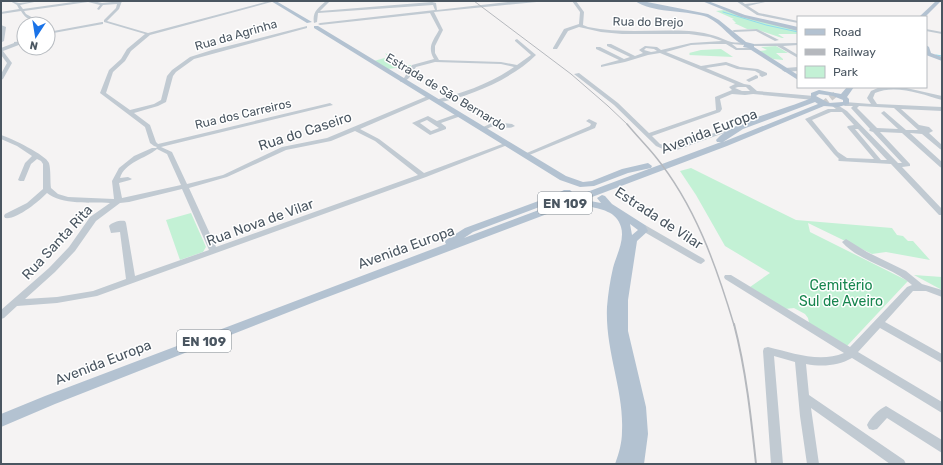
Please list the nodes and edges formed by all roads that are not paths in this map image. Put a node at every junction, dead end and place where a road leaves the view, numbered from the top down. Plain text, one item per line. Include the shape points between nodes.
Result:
1 (12, 1) edge
2 (37, 1) edge
3 (273, 1) edge
4 (328, 1) edge
5 (362, 1) edge
6 (540, 1) edge
7 (545, 1) edge
8 (574, 1) edge
9 (637, 1) edge
10 (704, 1) edge
11 (738, 1) edge
12 (767, 1) edge
13 (939, 1) edge
14 (70, 2) edge
15 (120, 2) edge
16 (420, 2) edge
17 (18, 4) junction
18 (102, 4) junction
19 (745, 5) junction
20 (387, 6) junction
21 (365, 7) junction
22 (488, 7) dead end
23 (466, 8) junction
24 (100, 9) dead end
25 (436, 9) junction
26 (23, 10) junction
27 (317, 12) junction
28 (432, 12) junction
29 (1, 13) edge
30 (27, 16) edge
31 (396, 16) junction
32 (923, 16) edge
33 (105, 22) junction
34 (797, 22) edge
35 (313, 24) junction
36 (580, 25) junction
37 (740, 26) dead end
38 (2, 27) edge
39 (797, 29) edge
40 (746, 30) junction
41 (927, 30) edge
42 (56, 32) edge
43 (644, 33) junction
44 (942, 33) edge
45 (148, 34) junction
46 (733, 35) junction
47 (517, 40) dead end
48 (2, 41) edge
49 (16, 42) edge
50 (778, 42) junction
51 (727, 43) junction
52 (16, 44) edge
53 (609, 44) dead end
54 (797, 44) edge
55 (747, 45) junction
56 (649, 47) junction
57 (555, 48) dead end
58 (598, 48) dead end
59 (927, 49) edge
60 (1, 51) edge
61 (789, 51) junction
62 (797, 51) edge
63 (659, 52) junction
64 (668, 52) junction
65 (649, 53) junction
66 (797, 56) edge
67 (927, 57) edge
68 (636, 58) junction
69 (941, 60) edge
70 (625, 61) junction
71 (435, 62) junction
72 (603, 66) dead end
73 (519, 67) junction
74 (697, 67) junction
75 (797, 69) edge
76 (785, 70) junction
77 (578, 74) dead end
78 (797, 77) edge
79 (1, 78) edge
80 (403, 80) junction
81 (748, 80) dead end
82 (742, 85) junction
83 (843, 88) edge
84 (850, 88) edge
85 (905, 88) edge
86 (877, 89) edge
87 (734, 90) junction
88 (753, 90) junction
89 (792, 96) junction
90 (837, 97) edge
91 (819, 98) edge
92 (942, 98) edge
93 (433, 99) junction
94 (804, 104) junction
95 (330, 105) dead end
96 (868, 106) junction
97 (876, 106) junction
98 (855, 107) junction
99 (896, 107) junction
100 (939, 109) edge
101 (130, 112) junction
102 (884, 113) dead end
103 (942, 113) edge
104 (459, 115) junction
105 (589, 121) dead end
106 (436, 123) dead end
107 (512, 126) dead end
108 (859, 128) junction
109 (357, 129) junction
110 (482, 129) junction
111 (739, 129) junction
112 (875, 130) junction
113 (904, 131) junction
114 (924, 132) junction
115 (649, 135) junction
116 (1, 137) edge
117 (722, 142) junction
118 (507, 144) junction
119 (157, 147) junction
120 (942, 148) edge
121 (524, 155) junction
122 (37, 156) junction
123 (837, 160) dead end
124 (845, 160) junction
125 (880, 162) junction
126 (895, 164) junction
127 (942, 166) edge
128 (653, 167) junction
129 (424, 176) junction
130 (563, 178) junction
131 (128, 179) dead end
132 (22, 180) dead end
133 (116, 181) junction
134 (583, 184) junction
135 (47, 189) junction
136 (568, 190) junction
137 (602, 196) junction
138 (118, 200) junction
139 (587, 204) junction
140 (942, 213) edge
141 (8, 216) dead end
142 (499, 226) junction
143 (123, 229) dead end
144 (628, 231) junction
145 (641, 231) junction
146 (466, 241) junction
147 (450, 242) junction
148 (846, 242) dead end
149 (214, 252) junction
150 (701, 261) dead end
151 (728, 277) dead end
152 (132, 281) junction
153 (920, 287) junction
154 (942, 294) edge
155 (16, 302) junction
156 (1, 315) edge
157 (879, 322) junction
158 (851, 352) junction
159 (800, 359) junction
160 (942, 359) edge
161 (804, 397) junction
162 (942, 408) edge
163 (1, 416) edge
164 (1, 422) edge
165 (873, 425) dead end
166 (942, 447) edge
167 (623, 464) edge
168 (636, 464) edge
169 (776, 464) edge
170 (813, 464) edge
171 (900, 464) edge

1 - 17 street
2 - 17 street
3 - 35 main road, Estrada de São Bernardo
3 - 45 street
4 - 27 street
5 - 21 street
6 - 7 street
6 - 22 street via 520,6
6 - 23 street
8 - 36 street via 582,12
9 - 46 main road via 704,15 717,21
10 - 39 main road via 737,14
11 - 19 street
12 - 19 street
13 - 32 main road
14 - 18 street via 88,1
14 - 26 street
15 - 18 street
15 - 33 street
16 - 20 street
16 - 25 street via 434,3
17 - 26 street
18 - 24 street
19 - 34 street via 763,16
20 - 21 street
20 - 31 street
21 - 27 street
23 - 25 street
23 - 28 street
25 - 28 street
26 - 29 street
26 - 30 street
27 - 35 street
28 - 31 street
28 - 71 street via 441,30 432,53 437,59
31 - 35 street
33 - 42 street
33 - 45 street
35 - 80 main road, Estrada de São Bernardo
35 - 101 street, Rua da Agrinha via 192,58 170,76 164,100 156,105
36 - 43 street, Rua do Brejo via 610,32
36 - 57 street via 566,30
37 - 40 street
38 - 48 street
40 - 46 street via 734,31 739,34
40 - 50 street via 757,30
41 - 44 street
43 - 51 street, Rua do Brejo via 695,34 716,37
43 - 56 street
45 - 101 street via 129,50 111,71 103,92
46 - 55 main road
47 - 73 street, Rua do Caseiro via 534,55
48 - 49 street
50 - 54 street
50 - 55 street
50 - 61 street
51 - 55 street, Rua do Brejo
51 - 55 street via 736,50
51 - 64 street via 691,44
52 - 60 street
53 - 68 street
55 - 76 main road
56 - 63 street
56 - 65 street via 641,50
58 - 70 street
59 - 69 main road via 930,55
60 - 79 street via 10,63
61 - 62 street
61 - 66 street
63 - 64 street
63 - 65 street
63 - 74 street
64 - 74 street
65 - 68 street
67 - 69 main road
68 - 70 street
70 - 72 street
71 - 73 street via 501,63
71 - 80 street via 414,66
73 - 93 street, Rua do Caseiro via 495,81 450,98
74 - 81 street via 726,63 765,74
74 - 82 street
74 - 87 street
75 - 76 street
76 - 78 main road
77 - 115 street via 616,104
80 - 93 main road, Estrada de São Bernardo
82 - 87 street
82 - 88 street
83 - 90 main road
84 - 90 main road
85 - 86 street
85 - 92 street
86 - 97 street via 870,95
87 - 88 street
87 - 115 street via 717,98 718,111
88 - 89 street
88 - 91 street
89 - 91 street
89 - 94 street via 802,98
90 - 91 main road
90 - 91 main road
90 - 96 street
90 - 98 street
90 - 108 street
91 - 94 main road
91 - 117 main road via 747,138
93 - 104 main road, Estrada de São Bernardo
93 - 109 street, Rua do Caseiro via 369,122
94 - 111 main road
95 - 119 street, Rua dos Carreiros via 169,142
96 - 97 street
96 - 98 street
97 - 99 street
98 - 112 street
99 - 100 street
99 - 114 street via 917,126 930,131
100 - 103 street
101 - 119 street via 148,126 153,143
102 - 113 street
104 - 106 street
104 - 110 main road, Estrada de São Bernardo
105 - 121 street via 594,123 593,127
107 - 110 street via 494,124
108 - 112 street
108 - 124 street via 836,110 808,119
108 - 125 street via 850,129
108 - 126 street
109 - 129 street via 377,140
109 - 138 street, Rua do Caseiro via 328,140 274,152 225,176 129,200
110 - 118 main road, Estrada de São Bernardo
111 - 115 street via 676,148 658,145
111 - 117 main road via 727,135
112 - 113 street
112 - 126 street via 908,165
113 - 114 street
113 - 127 street
114 - 120 street
116 - 122 street
117 - 128 main road, Avenida Europa / EN 109
118 - 121 main road, Estrada de São Bernardo
118 - 129 street, Rua Nova de Vilar
119 - 133 street, Rua dos Carreiros via 126,164 119,171
119 - 149 street via 170,153
121 - 130 main road, Estrada de São Bernardo
122 - 132 street via 28,163
122 - 135 street via 46,164
123 - 124 street
124 - 125 street
125 - 126 street
126 - 140 street
128 - 134 main road
128 - 137 main road via 637,180
128 - 142 main road, Avenida Europa / EN 109
129 - 149 street, Rua Nova de Vilar
130 - 134 main road, Estrada de São Bernardo
130 - 136 main road
131 - 133 street
133 - 138 street
134 - 136 main road
134 - 137 main road, Estrada de São Bernardo via 598,189
135 - 138 street, Rua do Caseiro via 55,196 68,199
135 - 141 street
136 - 139 main road via 570,198
136 - 147 main road via 555,198 469,230
137 - 139 main road via 599,201
137 - 145 main road, Estrada de Vilar via 609,206
138 - 155 street, Rua Santa Rita via 93,220 72,250
139 - 144 main road via 604,206 618,214 627,224
139 - 146 main road via 571,206 479,240
142 - 146 main road, Avenida Europa / EN 109
142 - 147 main road, Avenida Europa / EN 109
143 - 152 street
144 - 145 main road via 634,234
144 - 167 main road via 613,299 613,331 630,436 628,453
145 - 150 street, Estrada de Vilar
145 - 168 main road via 632,240 622,300 622,331 639,407 641,434
146 - 164 main road, Avenida Europa / EN 109 via 88,385
147 - 163 main road, Avenida Europa / EN 109
148 - 153 street via 856,250 906,274
149 - 152 street, Rua Nova de Vilar
151 - 158 street
152 - 155 street, Rua Nova de Vilar via 75,298
153 - 154 street
153 - 157 street via 910,289
155 - 156 street, Rua Santa Rita
157 - 158 street
157 - 160 street
158 - 159 street via 848,356 829,362
158 - 162 street
159 - 161 street
159 - 169 street via 768,351
161 - 170 street
161 - 171 street
165 - 166 street via 886,411

